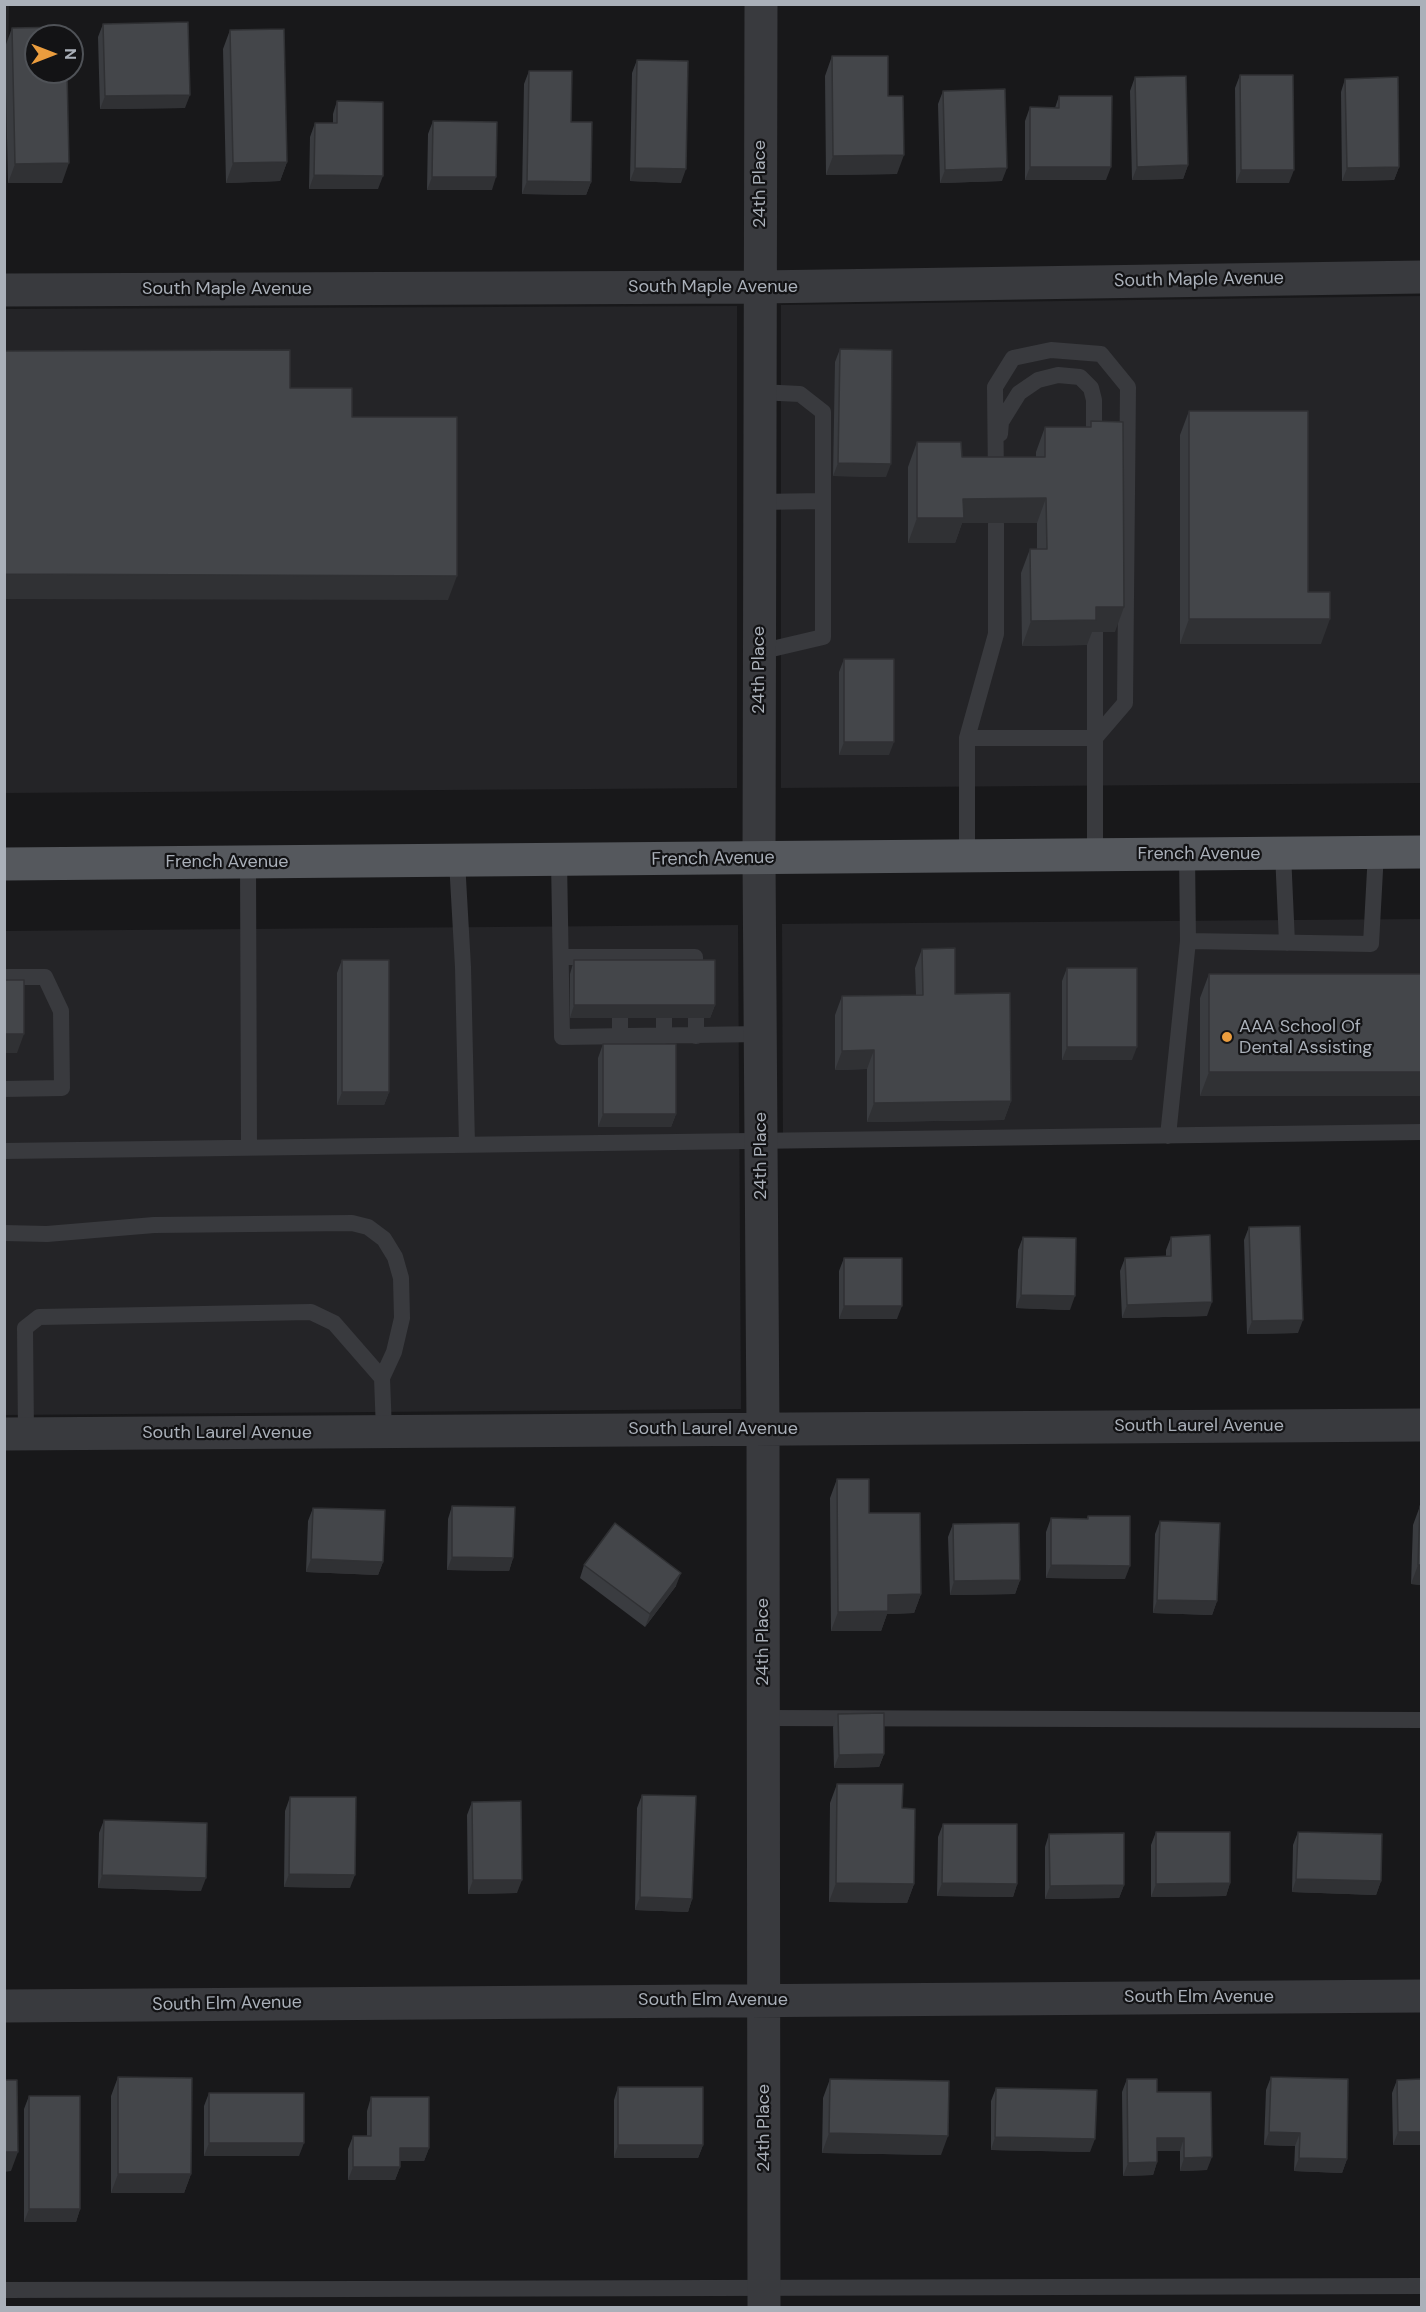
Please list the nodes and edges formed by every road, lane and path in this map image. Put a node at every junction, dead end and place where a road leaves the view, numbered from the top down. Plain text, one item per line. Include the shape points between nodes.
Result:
1 (761, 4) edge
2 (1422, 277) edge
3 (759, 287) junction
4 (4, 290) edge
5 (759, 392) junction
6 (1094, 447) edge
7 (823, 501) junction
8 (759, 502) junction
9 (996, 524) edge
10 (1095, 632) edge
11 (759, 652) junction
12 (967, 738) junction
13 (1095, 738) junction
14 (1376, 852) junction
15 (1422, 852) edge
16 (1187, 853) junction
17 (1283, 853) junction
18 (1095, 855) junction
19 (967, 856) junction
20 (759, 858) junction
21 (559, 860) junction
22 (457, 861) junction
23 (248, 862) junction
24 (4, 864) edge
25 (1188, 941) junction
26 (1287, 943) junction
27 (561, 957) junction
28 (695, 974) edge
29 (4, 977) edge
30 (620, 1018) edge
31 (664, 1018) edge
32 (696, 1018) edge
33 (760, 1034) junction
34 (620, 1036) junction
35 (664, 1036) junction
36 (696, 1036) junction
37 (4, 1089) edge
38 (1422, 1132) edge
39 (1168, 1136) junction
40 (761, 1141) junction
41 (467, 1145) junction
42 (249, 1147) junction
43 (4, 1151) edge
44 (4, 1233) edge
45 (382, 1378) junction
46 (1422, 1425) edge
47 (763, 1429) junction
48 (384, 1431) junction
49 (15, 1434) edge
50 (763, 1718) junction
51 (1422, 1720) edge
52 (1422, 1996) edge
53 (763, 1999) junction
54 (4, 2006) edge
55 (1422, 2286) edge
56 (4, 2290) edge
57 (764, 2297) edge

1 - 3 street, 24th Place
2 - 3 street, South Maple Avenue
3 - 4 street, South Maple Avenue
3 - 5 street, 24th Place
5 - 7 lane via 800,394 823,412
5 - 8 street, 24th Place
6 - 13 lane via 1091,388 1080,377 1058,375 1038,380 1019,393 1001,422 996,483 995,387 1013,358 1051,350 1101,354 1128,387 1125,703
7 - 8 lane
7 - 11 lane via 823,637
8 - 11 street, 24th Place
9 - 12 lane via 996,634
10 - 13 lane
11 - 20 street, 24th Place
12 - 13 lane
12 - 19 lane
13 - 18 lane
14 - 15 main road, French Avenue
14 - 17 main road, French Avenue
14 - 26 lane via 1371,944
16 - 17 main road, French Avenue
16 - 18 main road, French Avenue
16 - 25 lane
17 - 26 lane
18 - 19 main road, French Avenue
19 - 20 main road, French Avenue
20 - 21 main road, French Avenue
20 - 33 street, 24th Place
21 - 22 main road, French Avenue
21 - 27 lane
22 - 23 main road, French Avenue
22 - 41 lane
23 - 24 main road, French Avenue
23 - 42 lane
25 - 26 lane
25 - 39 lane
27 - 28 lane via 619,966 661,966 695,957
27 - 34 lane via 562,1037
29 - 37 lane via 45,977 61,1011 62,1088
30 - 34 lane
31 - 35 lane
32 - 36 lane
33 - 36 lane
33 - 40 street, 24th Place
34 - 35 lane
35 - 36 lane
38 - 39 lane
39 - 40 lane
40 - 41 lane
40 - 47 street, 24th Place
41 - 42 lane
42 - 43 lane
44 - 45 lane via 47,1234 154,1225 351,1223 368,1227 384,1239 401,1278 402,1318 394,1352
45 - 48 lane
45 - 49 lane via 334,1323 311,1312 39,1317 25,1328
46 - 47 street, South Laurel Avenue
47 - 48 street, South Laurel Avenue
47 - 50 street, 24th Place
48 - 49 street, South Laurel Avenue
50 - 51 lane
50 - 53 street, 24th Place
52 - 53 street, South Elm Avenue
53 - 54 street, South Elm Avenue
53 - 57 street, 24th Place
55 - 57 lane
56 - 57 lane

